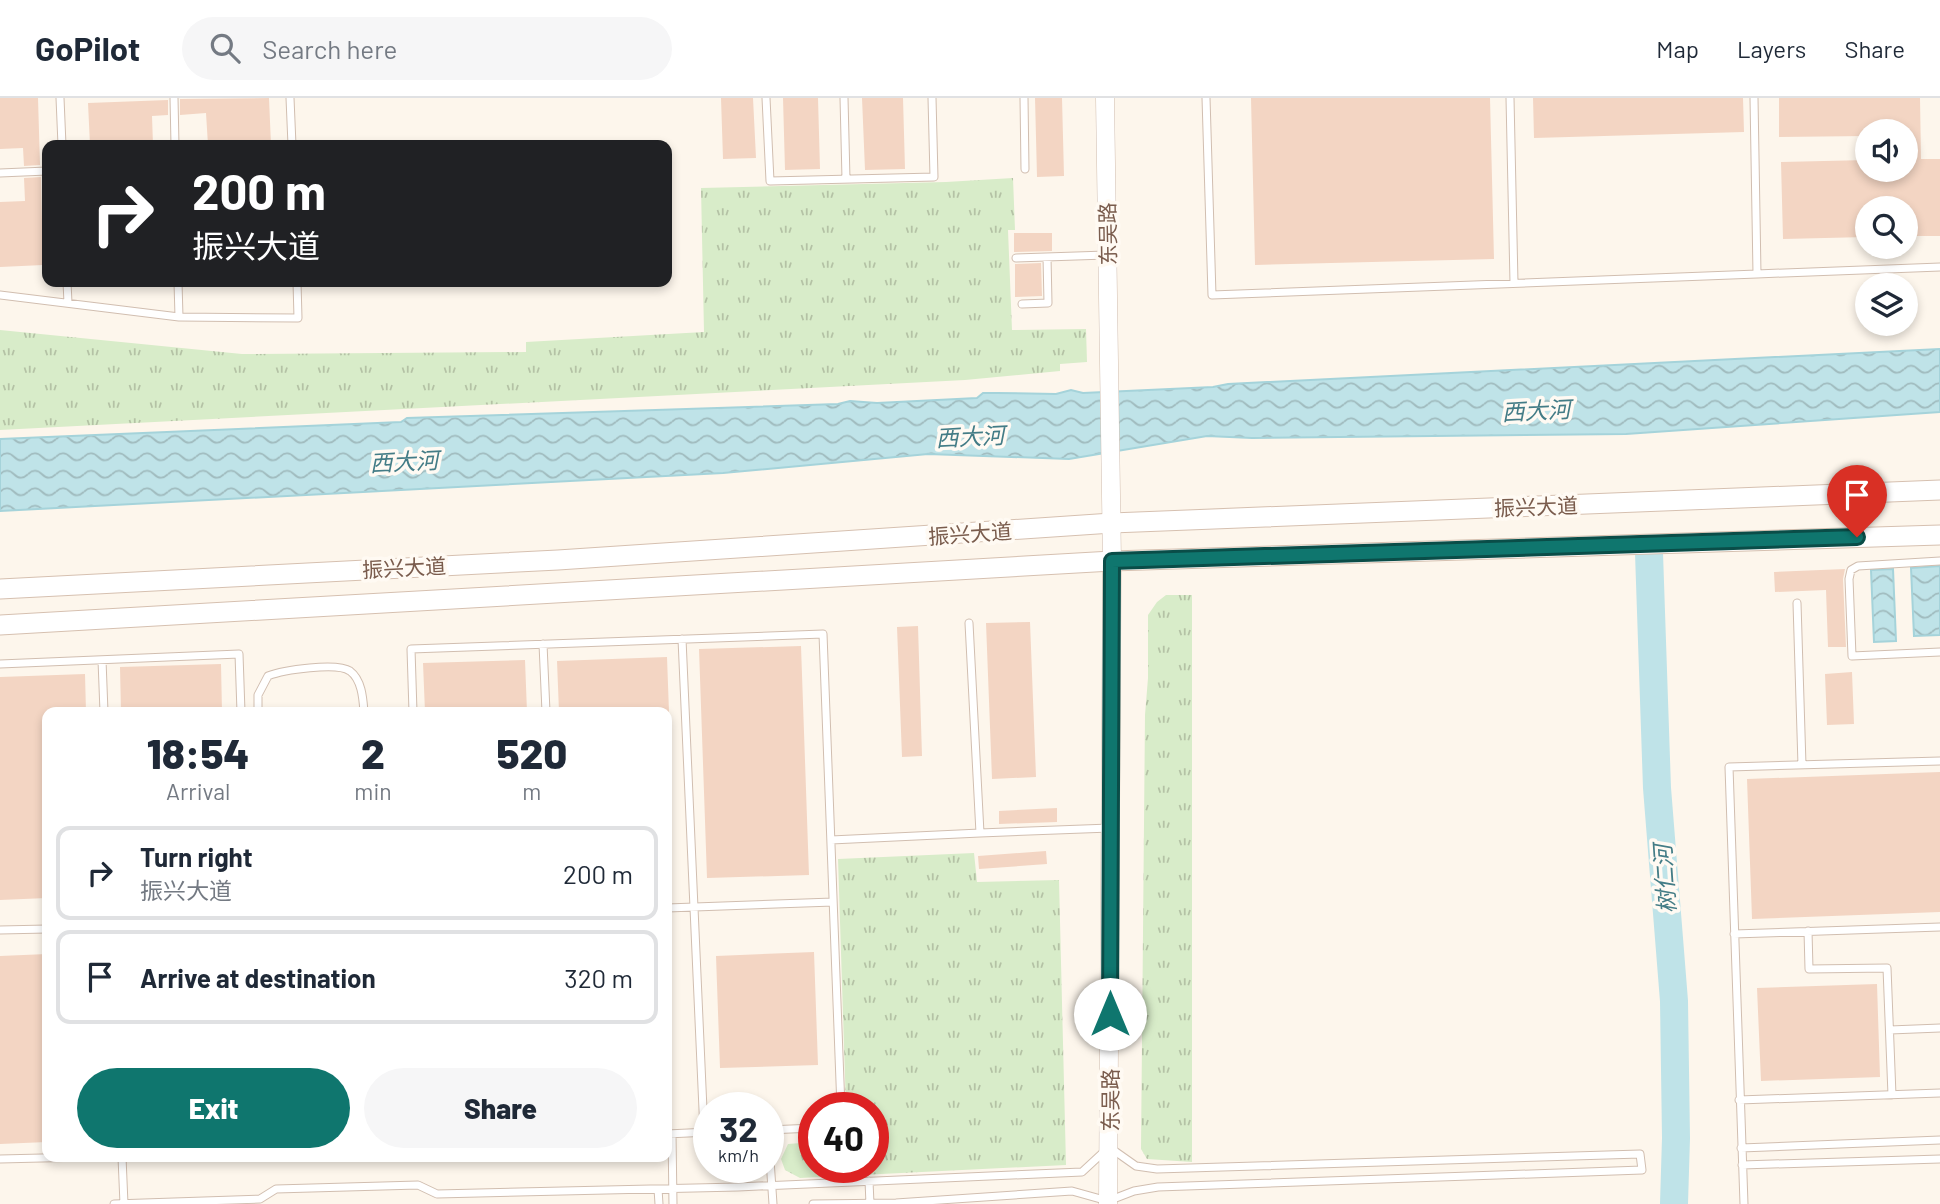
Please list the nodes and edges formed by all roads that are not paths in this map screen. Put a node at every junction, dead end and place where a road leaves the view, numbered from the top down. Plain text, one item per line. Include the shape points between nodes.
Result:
1 (60, 98) edge
2 (174, 98) edge
3 (290, 98) edge
4 (766, 98) edge
5 (844, 98) edge
6 (932, 98) edge
7 (1024, 98) edge
8 (1105, 98) edge
9 (1206, 98) edge
10 (1510, 98) edge
11 (1754, 98) edge
12 (62, 140) edge
13 (175, 140) edge
14 (292, 140) edge
15 (1025, 169) dead end
16 (42, 171) edge
17 (0, 173) edge
18 (846, 179) junction
19 (1107, 255) junction
20 (1046, 257) junction
21 (1016, 258) dead end
22 (1940, 267) edge
23 (1757, 274) junction
24 (1514, 284) junction
25 (67, 287) edge
26 (178, 287) edge
27 (297, 287) edge
28 (0, 295) edge
29 (68, 303) junction
30 (1022, 304) dead end
31 (179, 317) junction
32 (1940, 490) edge
33 (1112, 523) junction
34 (1940, 535) edge
35 (1112, 561) junction
36 (1940, 561) edge
37 (0, 589) edge
38 (1797, 603) dead end
39 (969, 623) dead end
40 (0, 625) edge
41 (682, 639) junction
42 (543, 644) junction
43 (1940, 652) edge
44 (102, 660) junction
45 (0, 664) edge
46 (104, 707) edge
47 (241, 707) edge
48 (258, 707) edge
49 (364, 707) edge
50 (413, 707) edge
51 (546, 707) edge
52 (1940, 761) edge
53 (1802, 765) junction
54 (1111, 828) junction
55 (980, 833) junction
56 (831, 839) junction
57 (833, 902) junction
58 (694, 907) junction
59 (672, 908) edge
60 (1940, 927) edge
61 (42, 929) edge
62 (0, 930) edge
63 (1808, 931) junction
64 (1734, 934) junction
65 (1940, 1027) edge
66 (1890, 1030) junction
67 (704, 1092) edge
68 (840, 1092) edge
69 (1940, 1093) edge
70 (1892, 1095) junction
71 (1739, 1100) junction
72 (693, 1133) edge
73 (672, 1134) edge
74 (1940, 1140) edge
75 (1109, 1147) junction
76 (1741, 1148) junction
77 (42, 1158) edge
78 (1940, 1158) edge
79 (0, 1159) edge
80 (122, 1162) edge
81 (671, 1162) edge
82 (1742, 1166) junction
83 (889, 1180) edge
84 (820, 1183) edge
85 (869, 1183) edge
86 (772, 1185) junction
87 (673, 1188) junction
88 (658, 1189) junction
89 (1108, 1203) edge
90 (114, 1204) edge
91 (124, 1204) edge
92 (659, 1204) edge
93 (673, 1204) edge
94 (773, 1204) edge
95 (813, 1204) edge
96 (870, 1204) edge
97 (1744, 1204) edge

1 - 12 lane
2 - 13 lane
3 - 14 lane
4 - 18 lane via 770,181
5 - 18 lane
6 - 18 lane via 934,177
7 - 15 lane
8 - 19 street, 东吴路
9 - 24 lane via 1212,295
10 - 24 lane
11 - 23 lane
16 - 17 lane
19 - 20 lane
19 - 33 street, 东吴路
20 - 21 lane
20 - 30 lane via 1048,303
22 - 23 lane
23 - 24 lane
25 - 29 lane
26 - 31 lane
27 - 31 lane via 298,318
28 - 29 lane
29 - 31 lane
32 - 33 main road, 振兴大道
33 - 35 street, 东吴路
33 - 37 main road, 振兴大道 via 558,560
34 - 35 main road, 振兴大道
35 - 40 main road, 振兴大道
35 - 54 street, 东吴路
36 - 43 lane via 1858,566 1849,579 1852,656
38 - 53 lane
39 - 55 lane
41 - 42 lane
41 - 56 lane via 823,634
41 - 58 lane
42 - 50 lane via 411,649
42 - 51 lane
44 - 45 lane
44 - 46 lane
44 - 47 lane via 239,654
48 - 49 lane via 261,684 268,676 286,670 340,668 351,672 357,681
52 - 53 lane
53 - 64 lane via 1729,767
54 - 55 lane
54 - 75 street, 东吴路
55 - 56 lane
56 - 57 lane
57 - 58 lane
57 - 68 lane
58 - 59 lane
58 - 67 lane
60 - 63 lane
61 - 62 lane
63 - 64 lane
63 - 66 lane via 1809,969 1887,968
64 - 71 lane
65 - 66 lane
66 - 70 lane
69 - 70 lane
70 - 71 lane
71 - 76 lane
72 - 73 lane
74 - 76 lane
75 - 83 lane via 1082,1172
75 - 89 street, 东吴路
75 - 89 lane via 1136,1166 1157,1170 1640,1154 1642,1170 1158,1187
76 - 82 lane
77 - 79 lane
78 - 82 lane
80 - 91 lane
81 - 87 lane
82 - 97 lane
84 - 86 lane
85 - 96 lane
86 - 87 lane
86 - 94 lane
87 - 88 lane
87 - 93 lane
88 - 91 lane via 437,1194 418,1185 276,1189 260,1199
88 - 92 lane
89 - 96 lane via 1072,1191
90 - 91 lane
95 - 96 lane

